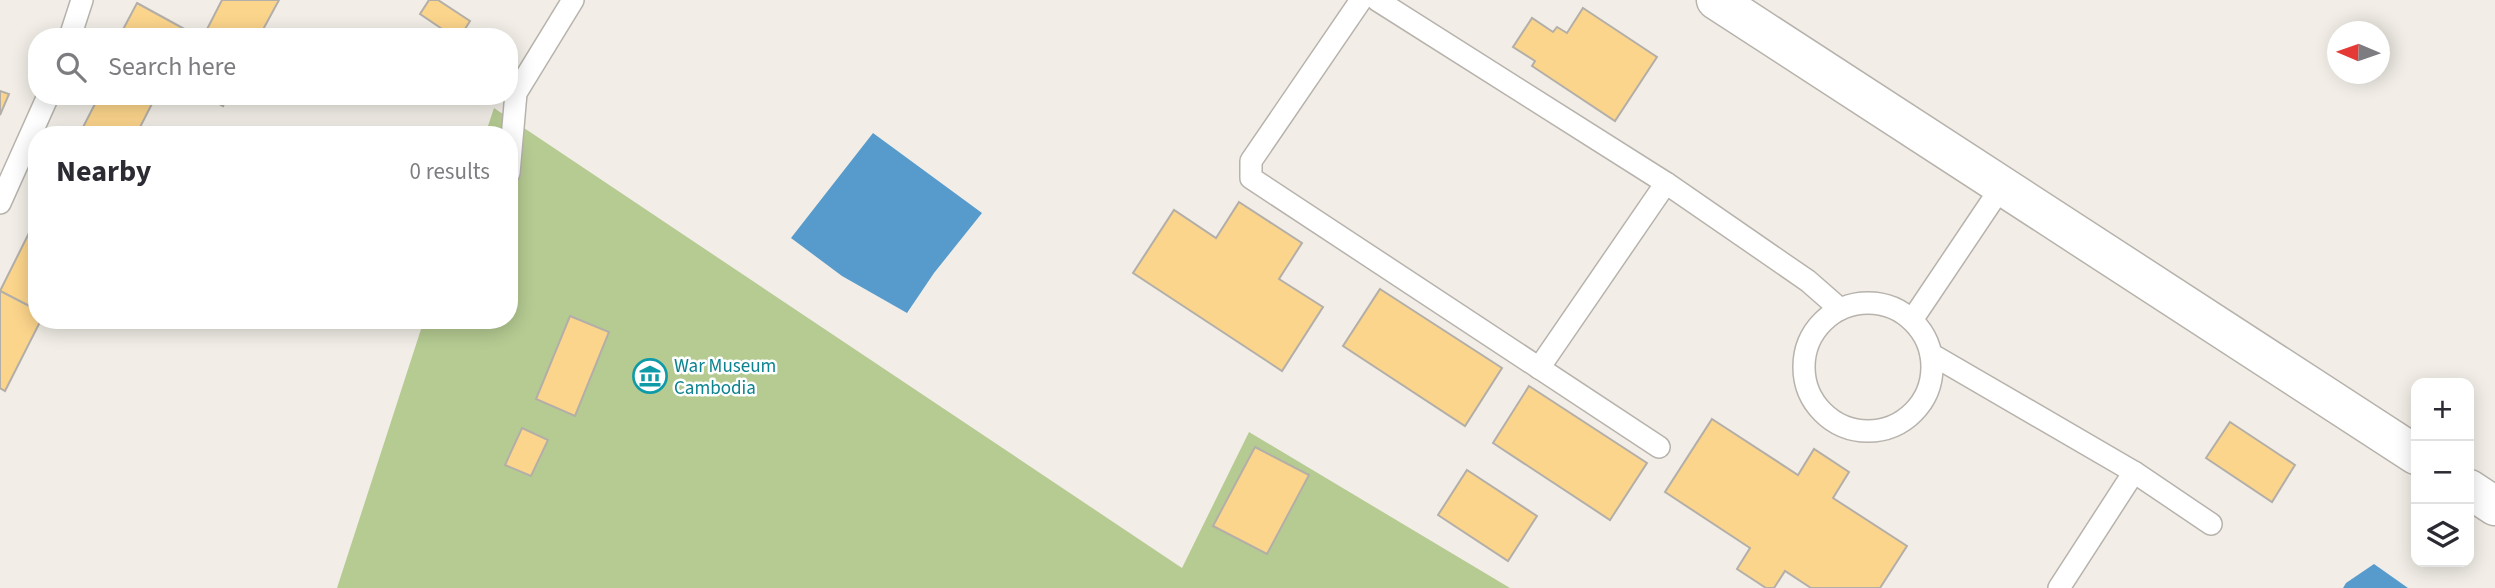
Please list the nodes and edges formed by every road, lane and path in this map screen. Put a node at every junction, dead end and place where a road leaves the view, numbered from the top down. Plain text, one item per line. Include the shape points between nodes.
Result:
1 (82, 0) edge
2 (573, 0) edge
3 (1361, 0) edge
4 (1377, 0) edge
5 (1716, 0) edge
6 (72, 28) edge
7 (518, 90) edge
8 (44, 105) edge
9 (515, 105) edge
10 (35, 126) edge
11 (513, 126) edge
12 (28, 141) edge
13 (1666, 183) junction
14 (2002, 186) junction
15 (0, 203) edge
16 (1840, 309) junction
17 (1912, 320) junction
18 (1931, 354) junction
19 (1539, 368) junction
20 (1659, 447) dead end
21 (2411, 452) edge
22 (2134, 472) junction
23 (2474, 492) edge
24 (2495, 506) edge
25 (2211, 524) dead end
26 (2059, 588) edge

1 - 6 lane
2 - 7 lane
3 - 19 lane via 1251,161 1251,178
4 - 13 lane
5 - 14 street
8 - 10 lane
9 - 11 lane
12 - 15 lane
13 - 16 lane via 1808,281
13 - 19 lane
14 - 17 lane
14 - 21 street
16 - 17 lane via 1878,303
16 - 18 lane via 1819,325 1807,348 1804,374 1812,399 1829,419 1852,430 1878,431 1903,422 1921,404 1931,380
17 - 18 lane
18 - 22 lane
19 - 20 lane
22 - 25 lane
22 - 26 lane
23 - 24 street

